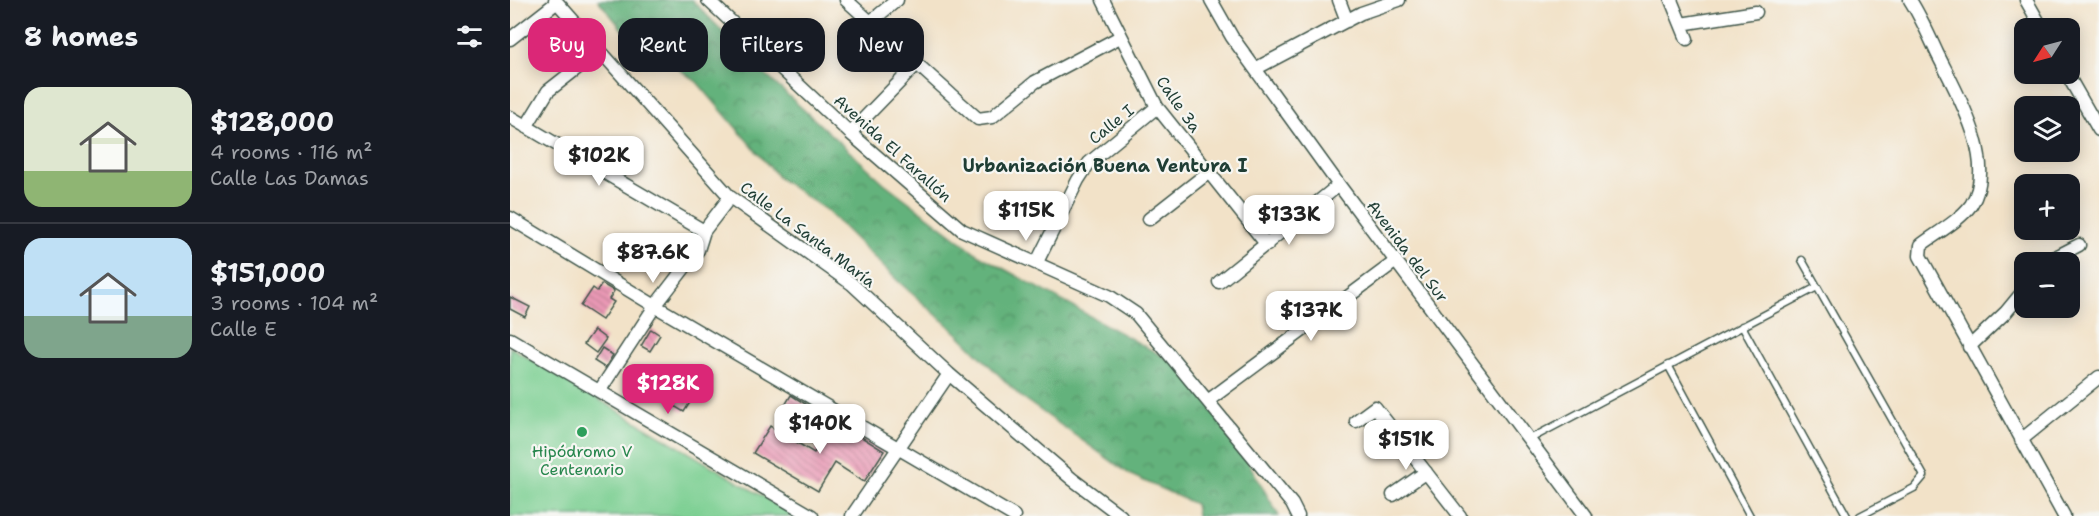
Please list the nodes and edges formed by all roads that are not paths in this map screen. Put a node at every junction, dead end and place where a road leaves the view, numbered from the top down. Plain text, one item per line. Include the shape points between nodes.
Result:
1 (708, 0) edge
2 (846, 0) edge
3 (897, 0) edge
4 (1103, 0) edge
5 (1211, 0) edge
6 (1339, 0) edge
7 (1399, 0) edge
8 (1671, 0) edge
9 (1910, 0) edge
10 (2026, 0) edge
11 (555, 2) edge
12 (1755, 12) dead end
13 (569, 18) edge
14 (864, 18) edge
15 (875, 18) edge
16 (2036, 18) edge
17 (1347, 21) junction
18 (1681, 24) junction
19 (1120, 37) junction
20 (510, 39) edge
21 (1687, 39) dead end
22 (606, 59) edge
23 (1254, 69) junction
24 (572, 72) edge
25 (908, 72) edge
26 (923, 72) edge
27 (2073, 84) edge
28 (1157, 107) junction
29 (510, 117) edge
30 (2098, 122) edge
31 (526, 127) junction
32 (850, 133) junction
33 (1209, 172) junction
34 (1339, 185) junction
35 (730, 196) junction
36 (510, 218) edge
37 (1149, 219) dead end
38 (704, 231) junction
39 (1267, 245) junction
40 (2079, 245) dead end
41 (2065, 252) edge
42 (1802, 260) dead end
43 (1395, 261) junction
44 (1037, 262) junction
45 (1219, 282) dead end
46 (1817, 287) junction
47 (2014, 302) edge
48 (654, 306) junction
49 (1742, 326) junction
50 (510, 339) edge
51 (1969, 346) junction
52 (1668, 365) junction
53 (949, 374) junction
54 (2099, 377) edge
55 (600, 390) junction
56 (1209, 400) junction
57 (1356, 421) dead end
58 (1530, 439) junction
59 (2021, 441) junction
60 (898, 450) junction
61 (1425, 472) junction
62 (1394, 495) dead end
63 (812, 516) edge
64 (852, 516) edge
65 (1014, 516) edge
66 (1121, 516) edge
67 (1298, 516) edge
68 (1460, 516) edge
69 (1586, 516) edge
70 (1750, 516) edge
71 (1847, 516) edge
72 (1860, 516) edge
73 (2064, 516) edge

1 - 32 street, Avenida El Farallón
2 - 14 street
3 - 15 street
4 - 19 street, Calle 3a
5 - 23 street, Avenida del Sur
6 - 17 street
7 - 17 street
8 - 18 street
9 - 51 street via 1968,115 1977,143 1976,193 1970,205 1921,245 1919,251
10 - 16 street
11 - 13 street, Calle La Santa María
11 - 20 street
12 - 18 street
17 - 23 street
18 - 21 street
19 - 26 street via 1035,82 985,120 978,119
19 - 28 street, Calle 3a
22 - 35 street, Calle La Santa María
23 - 34 street, Avenida del Sur
24 - 31 street via 548,91
25 - 32 street
27 - 30 street
28 - 33 street, Calle 3a
28 - 44 street, Calle I via 1089,163
29 - 31 street
31 - 38 street
32 - 44 street, Avenida El Farallón via 962,230
33 - 37 street
33 - 39 street, Calle 3a
34 - 39 street
34 - 43 street, Avenida del Sur
35 - 38 street
35 - 53 street, Calle La Santa María via 852,284
36 - 48 street
38 - 48 street via 698,250
39 - 45 street
40 - 41 street
42 - 46 lane
43 - 56 street
43 - 58 street, Avenida del Sur
44 - 56 street, Avenida El Farallón via 1124,304
46 - 49 lane
46 - 72 lane via 1924,476 1914,488
47 - 51 street
48 - 55 street
48 - 60 street
49 - 52 lane
49 - 71 lane
50 - 55 street
51 - 59 street
52 - 58 lane
52 - 70 lane
53 - 60 street
53 - 66 street, Calle La Santa María
54 - 59 street
55 - 63 street
56 - 67 street, Avenida El Farallón
57 - 61 street via 1375,407
58 - 69 street, Avenida del Sur
59 - 73 street
60 - 64 street
60 - 65 street
61 - 62 street
61 - 68 street

